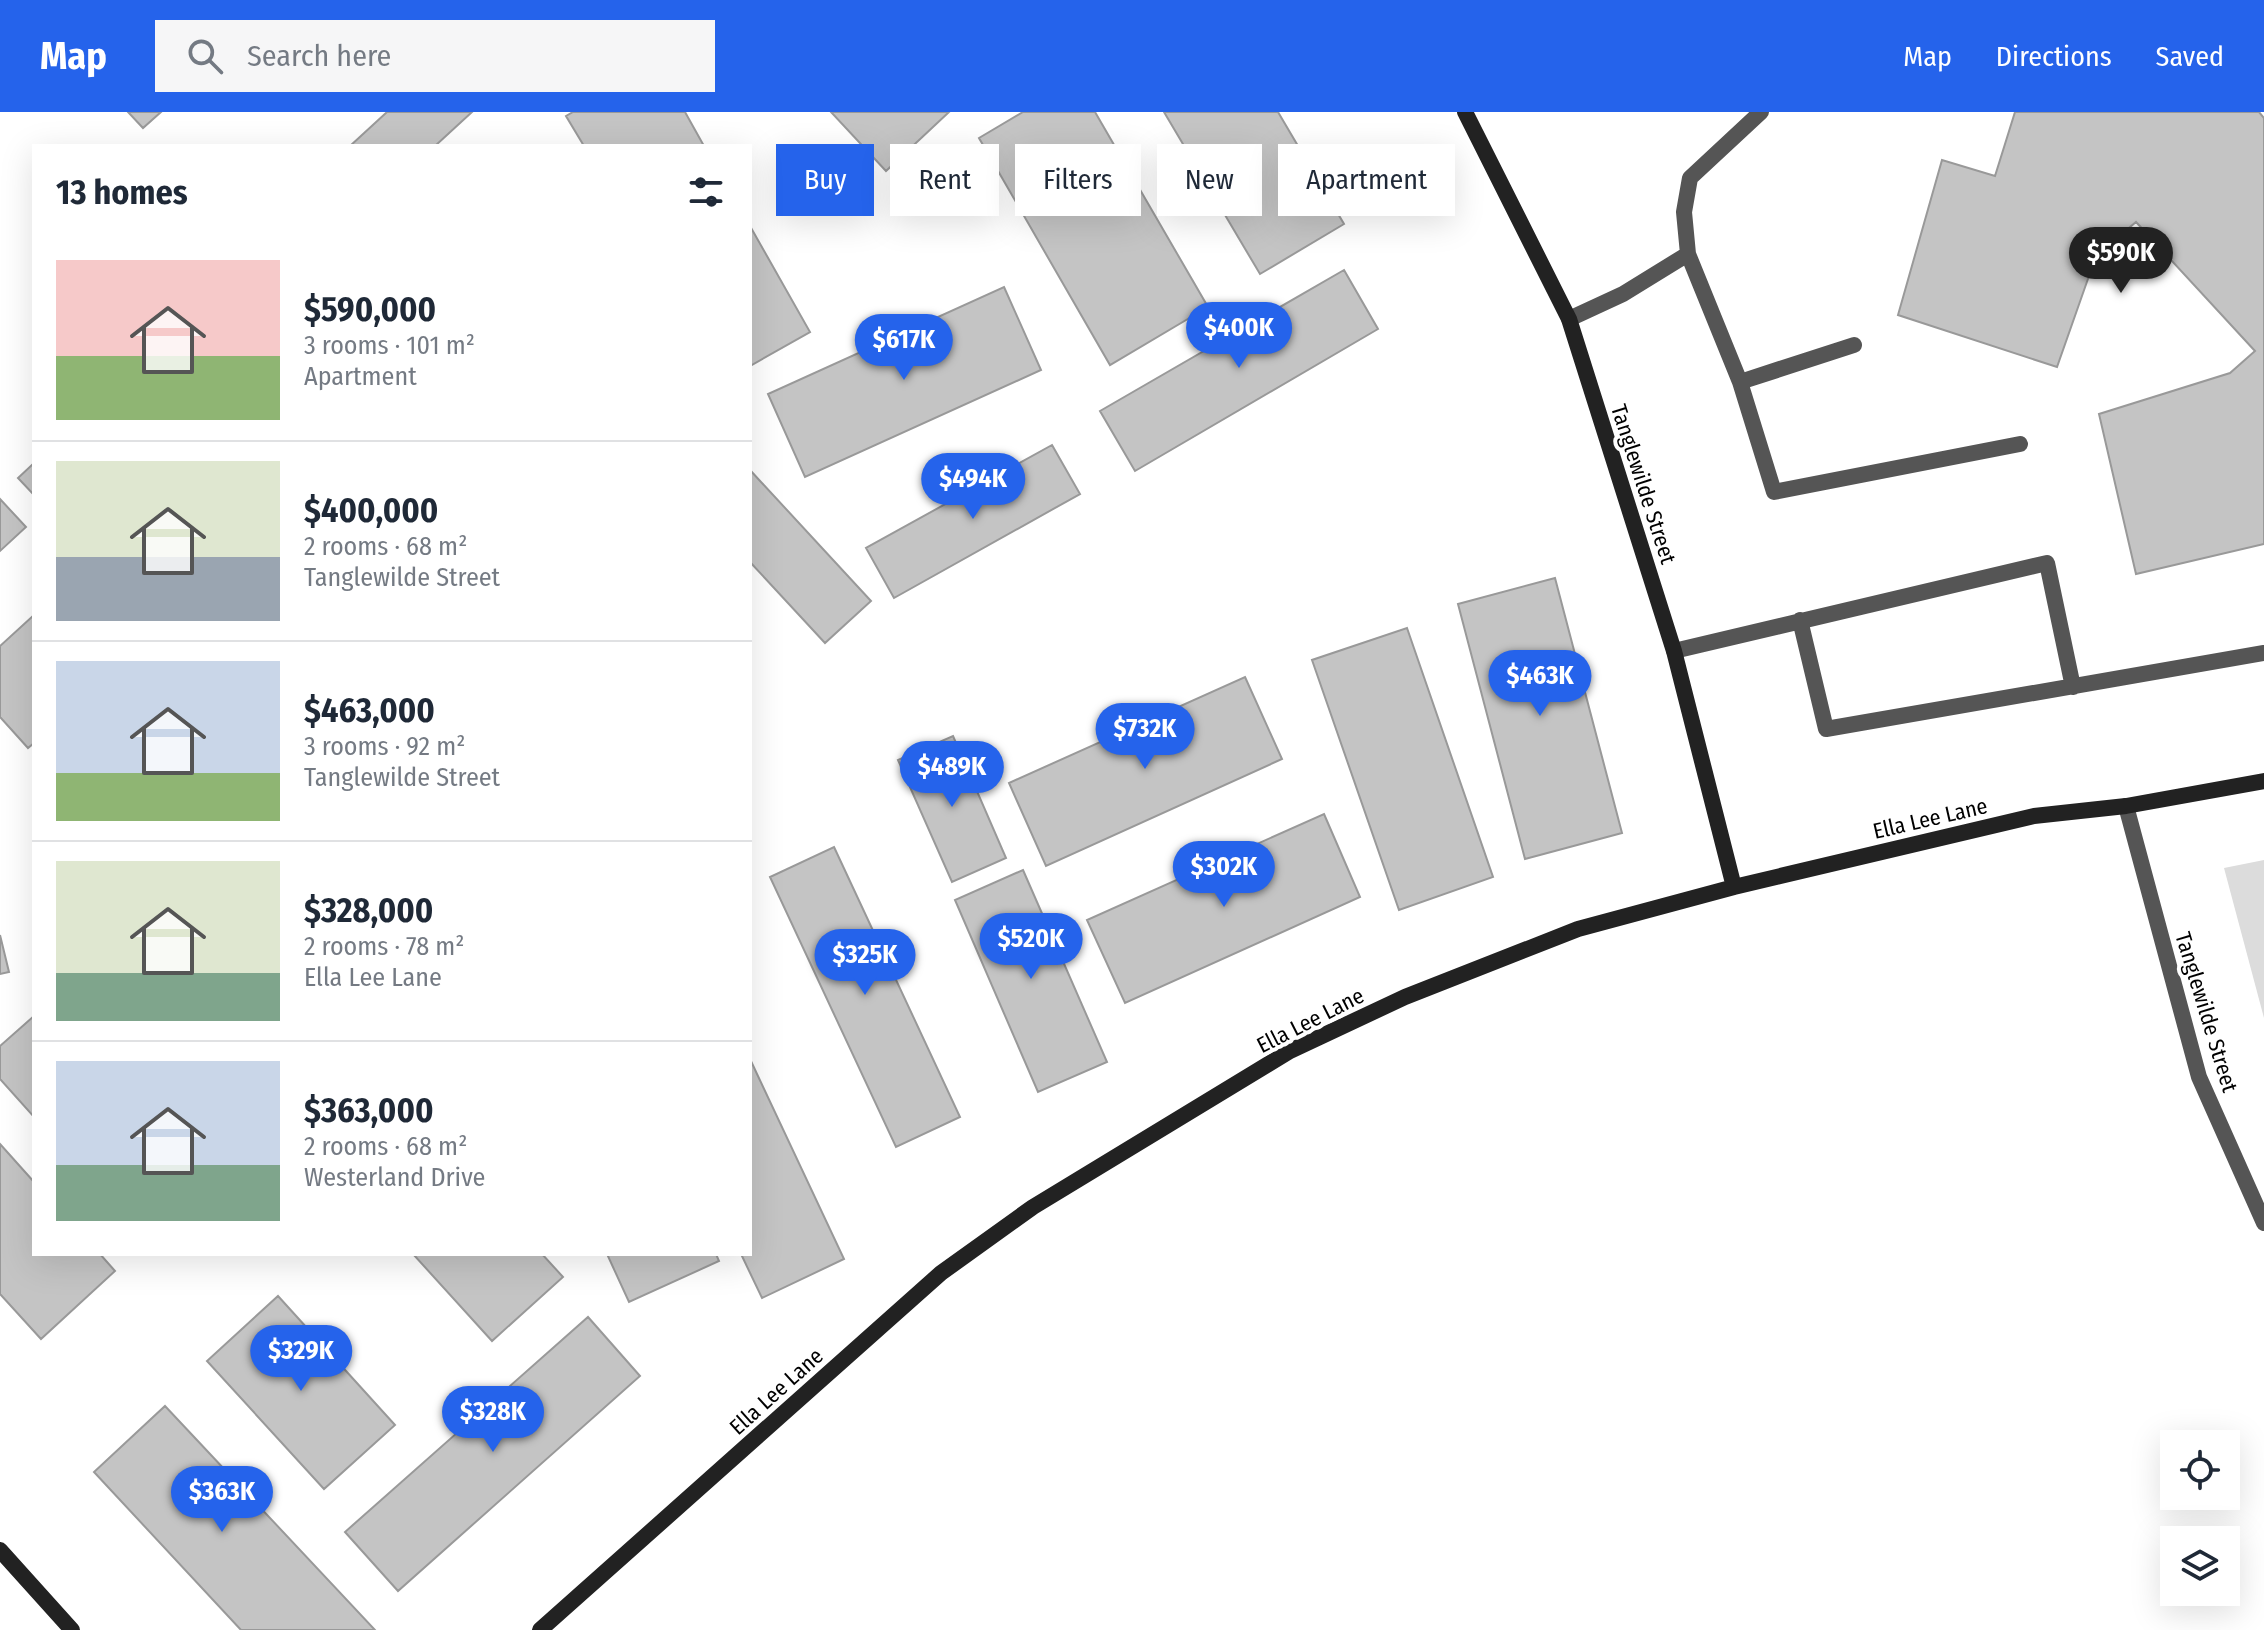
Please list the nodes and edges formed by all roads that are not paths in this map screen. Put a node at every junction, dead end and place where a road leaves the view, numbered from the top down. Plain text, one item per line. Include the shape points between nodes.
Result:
1 (1465, 112) edge
2 (1761, 112) edge
3 (1688, 254) junction
4 (1569, 319) junction
5 (1854, 345) dead end
6 (1740, 382) junction
7 (2020, 444) dead end
8 (1800, 620) junction
9 (1674, 651) junction
10 (2264, 653) edge
11 (2073, 687) junction
12 (2264, 781) edge
13 (2126, 806) junction
14 (1734, 887) junction
15 (2264, 1223) edge
16 (0, 1550) edge
17 (72, 1630) edge
18 (540, 1630) edge

1 - 4 street, Tanglewilde Street
2 - 3 street via 1690,178 1684,212
3 - 4 street
3 - 6 street
4 - 9 street, Tanglewilde Street
5 - 6 street
6 - 7 street via 1774,492
8 - 9 street
8 - 11 street via 1826,729
8 - 11 street via 2047,563
9 - 14 street, Tanglewilde Street
10 - 11 street
12 - 13 street, Ella Lee Lane
13 - 14 street, Ella Lee Lane via 2034,816
13 - 15 street, Tanglewilde Street via 2199,1077
14 - 18 street, Ella Lee Lane via 1578,929 1405,997 1290,1051 1033,1207 941,1273
16 - 17 street

